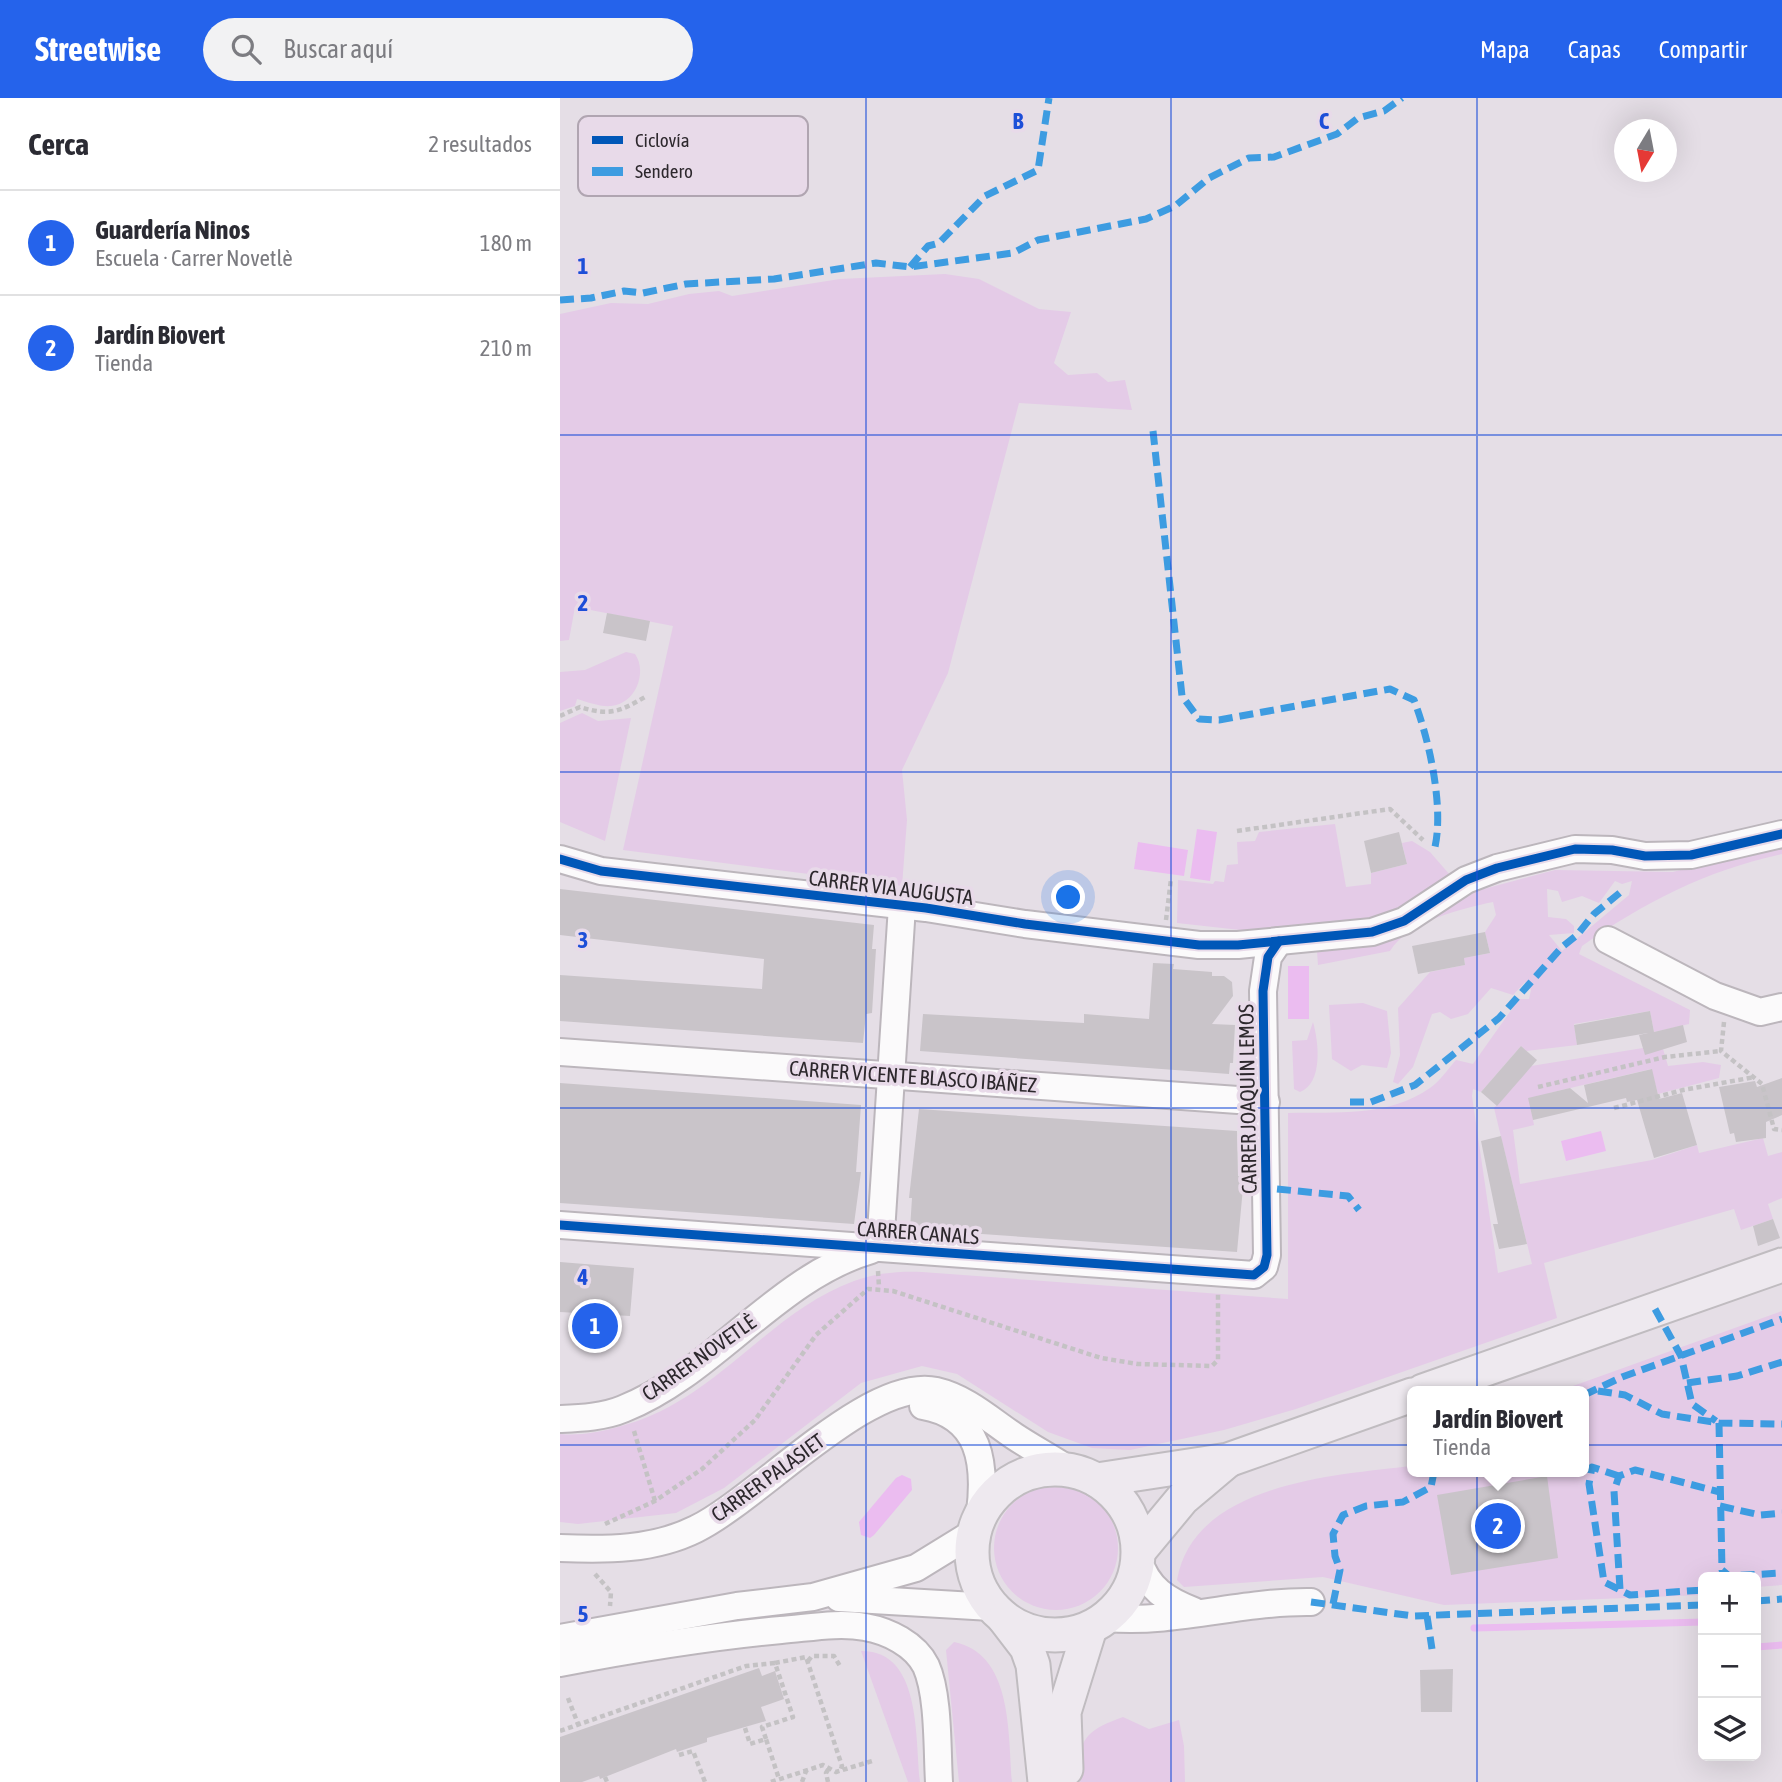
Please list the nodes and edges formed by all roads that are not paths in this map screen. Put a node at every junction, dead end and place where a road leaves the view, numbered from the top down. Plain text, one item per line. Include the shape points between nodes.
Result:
1 (1782, 834) edge
2 (560, 859) edge
3 (902, 906) junction
4 (1608, 940) dead end
5 (1279, 941) junction
6 (1218, 946) junction
7 (1263, 990) junction
8 (1782, 1007) edge
9 (560, 1052) edge
10 (892, 1076) junction
11 (1266, 1102) junction
12 (560, 1225) edge
13 (783, 1242) junction
14 (879, 1258) junction
15 (1266, 1260) joint
16 (1782, 1265) edge
17 (792, 1292) junction
18 (1437, 1386) edge
19 (1407, 1397) edge
20 (850, 1418) junction
21 (560, 1419) edge
22 (1228, 1460) junction
23 (1083, 1475) junction
24 (976, 1523) junction
25 (560, 1548) edge
26 (1138, 1555) junction
27 (813, 1597) junction
28 (1311, 1602) dead end
29 (1194, 1611) junction
30 (997, 1613) junction
31 (1098, 1623) junction
32 (560, 1637) edge
33 (560, 1663) edge
34 (939, 1782) edge
35 (1045, 1782) edge
36 (1067, 1782) edge

1 - 5 street, CARRER VIA AUGUSTA via 1691,855 1575,849 1466,880 1404,921 1372,932
2 - 3 street, CARRER VIA AUGUSTA via 601,871
3 - 6 street, CARRER VIA AUGUSTA
3 - 10 street
4 - 8 street via 1730,1001 1760,1012
5 - 6 street, CARRER VIA AUGUSTA
5 - 7 street, CARRER JOAQUÍN LEMOS via 1268,957
6 - 7 street, CARRER JOAQUÍN LEMOS via 1249,968
7 - 11 street, CARRER JOAQUÍN LEMOS
9 - 10 street, CARRER VICENTE BLASCO IBÁÑEZ
10 - 11 street, CARRER VICENTE BLASCO IBÁÑEZ
10 - 14 street
11 - 15 street, CARRER JOAQUÍN LEMOS
12 - 13 street, CARRER CANALS
13 - 14 street, CARRER CANALS
13 - 17 street via 796,1251 799,1264
14 - 15 street, CARRER CANALS via 1248,1276 1260,1272
14 - 17 street, CARRER NOVETLÈ via 817,1274
16 - 18 main road
17 - 21 street, CARRER NOVETLÈ via 651,1395 617,1411
19 - 22 main road
20 - 23 street, CARRER PALASIET via 892,1394 935,1391 968,1404
20 - 24 street, CARRER PALASIET via 905,1404 932,1407 958,1420 968,1430 982,1463
20 - 25 street, CARRER PALASIET via 754,1493 695,1530 642,1546
22 - 23 main road
22 - 26 main road via 1183,1498
23 - 24 main road via 1045,1469 1021,1475 1001,1488
23 - 26 main road via 1114,1493 1127,1510 1136,1530
24 - 27 street via 916,1568
24 - 30 main road via 973,1572
26 - 29 street via 1142,1570 1166,1600
26 - 31 main road via 1135,1576 1124,1599
27 - 30 street
27 - 32 street
28 - 29 street
29 - 31 street via 1180,1617
30 - 31 main road via 1023,1629 1045,1635 1068,1635
30 - 35 main road via 1027,1648 1033,1665
31 - 36 main road via 1064,1712
33 - 34 street via 670,1643 834,1625 886,1632 911,1647 926,1665

